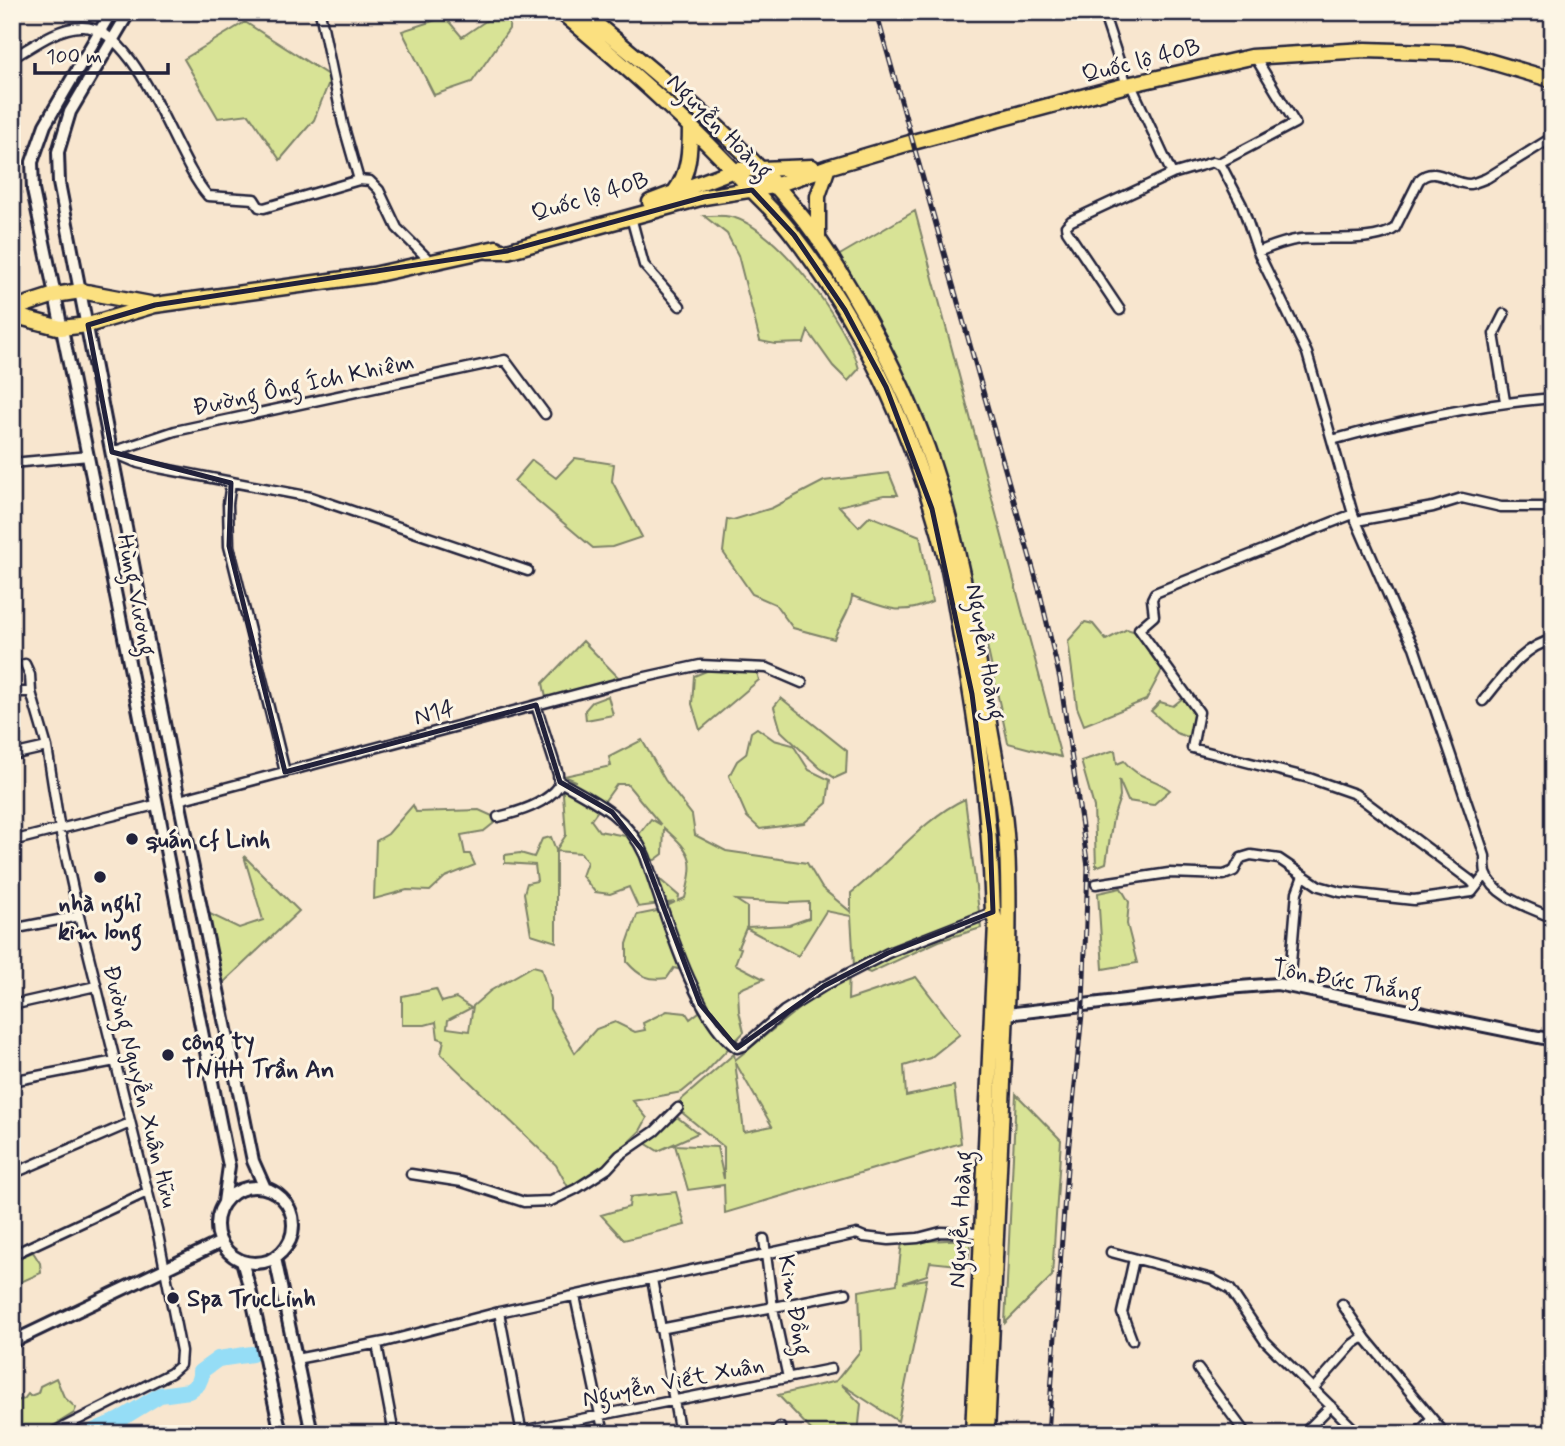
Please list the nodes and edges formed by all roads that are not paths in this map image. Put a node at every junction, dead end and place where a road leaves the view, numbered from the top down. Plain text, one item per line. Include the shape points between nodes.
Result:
1 (111, 12) edge
2 (129, 12) edge
3 (320, 12) edge
4 (561, 12) edge
5 (582, 12) edge
6 (595, 12) edge
7 (1103, 12) edge
8 (99, 31) junction
9 (113, 40) junction
10 (1255, 57) junction
11 (12, 58) edge
12 (649, 68) junction
13 (1553, 80) edge
14 (1128, 85) junction
15 (690, 125) junction
16 (1553, 137) edge
17 (1217, 164) junction
18 (828, 167) junction
19 (734, 170) junction
20 (759, 170) junction
21 (1172, 174) junction
22 (359, 180) junction
23 (774, 186) junction
24 (752, 190) junction
25 (674, 193) junction
26 (631, 217) junction
27 (818, 239) junction
28 (488, 251) junction
29 (1258, 252) junction
30 (431, 262) junction
31 (81, 290) junction
32 (55, 295) junction
33 (155, 305) junction
34 (680, 306) dead end
35 (12, 309) edge
36 (1120, 310) dead end
37 (12, 314) edge
38 (1504, 314) dead end
39 (88, 325) junction
40 (61, 328) junction
41 (1553, 398) edge
42 (1505, 401) junction
43 (545, 414) dead end
44 (1332, 440) junction
45 (112, 452) junction
46 (89, 456) junction
47 (12, 463) edge
48 (231, 483) junction
49 (1553, 507) edge
50 (1354, 518) junction
51 (528, 571) dead end
52 (1553, 640) edge
53 (24, 664) dead end
54 (802, 683) dead end
55 (12, 692) edge
56 (31, 692) junction
57 (1483, 701) dead end
58 (536, 705) junction
59 (47, 747) junction
60 (12, 755) edge
61 (285, 772) junction
62 (560, 782) junction
63 (179, 800) junction
64 (155, 805) junction
65 (498, 817) dead end
66 (60, 830) junction
67 (12, 841) edge
68 (1486, 874) junction
69 (1303, 876) junction
70 (1096, 884) dead end
71 (1476, 887) junction
72 (993, 912) junction
73 (79, 915) junction
74 (1553, 918) edge
75 (12, 929) edge
76 (96, 986) junction
77 (1289, 987) junction
78 (12, 1005) edge
79 (1007, 1014) junction
80 (1553, 1040) edge
81 (115, 1061) junction
82 (12, 1081) edge
83 (678, 1108) dead end
84 (130, 1123) junction
85 (12, 1174) edge
86 (411, 1174) dead end
87 (265, 1188) junction
88 (147, 1192) junction
89 (224, 1202) junction
90 (982, 1233) junction
91 (764, 1239) dead end
92 (221, 1242) junction
93 (1111, 1252) dead end
94 (12, 1255) edge
95 (766, 1255) junction
96 (275, 1258) junction
97 (1134, 1259) junction
98 (242, 1261) junction
99 (166, 1268) junction
100 (652, 1279) junction
101 (846, 1293) dead end
102 (575, 1296) junction
103 (1342, 1304) dead end
104 (773, 1308) junction
105 (499, 1312) junction
106 (660, 1329) junction
107 (1366, 1339) junction
108 (1132, 1340) dead end
109 (12, 1342) edge
110 (377, 1344) junction
111 (296, 1359) junction
112 (1198, 1368) dead end
113 (831, 1369) dead end
114 (788, 1378) junction
115 (1313, 1389) junction
116 (673, 1401) junction
117 (1331, 1406) junction
118 (600, 1415) junction
119 (1431, 1420) junction
120 (780, 1427) dead end
121 (522, 1432) edge
122 (50, 1434) edge
123 (281, 1434) edge
124 (312, 1434) edge
125 (394, 1434) edge
126 (604, 1434) edge
127 (680, 1434) edge
128 (773, 1434) edge
129 (973, 1434) edge
130 (987, 1434) edge
131 (1246, 1434) edge
132 (1303, 1434) edge
133 (1359, 1434) edge
134 (1418, 1434) edge
135 (1445, 1434) edge

1 - 8 main road, Hùng Vương
2 - 9 main road, Hùng Vương
3 - 22 street
4 - 15 highway, Nguyễn Hoàng
5 - 12 highway, Nguyễn Hoàng
6 - 12 highway
7 - 14 street
8 - 9 street
8 - 11 street via 77,27
8 - 32 main road, Hùng Vương via 45,125 32,162 33,190
9 - 22 street via 136,66 210,198 254,199 264,208
9 - 31 main road, Hùng Vương via 70,112 58,152 59,183
10 - 13 highway, Quốc lộ 40B via 1365,50 1461,53
10 - 14 highway, Quốc lộ 40B
10 - 17 street via 1295,123
12 - 20 highway, Nguyễn Hoàng
14 - 18 highway, Quốc lộ 40B
14 - 21 street
15 - 19 highway, Nguyễn Hoàng
15 - 25 highway via 685,175
16 - 29 street via 1470,184 1436,174 1424,176 1391,232 1298,240
17 - 21 street
17 - 29 street via 1222,165 1241,205
18 - 20 highway, Quốc lộ 40B
18 - 23 highway, Quốc lộ 40B
18 - 27 highway via 818,196
19 - 20 highway, Quốc lộ 40B
19 - 24 highway, Nguyễn Hoàng
19 - 25 highway, Quốc lộ 40B
20 - 23 highway, Nguyễn Hoàng
21 - 36 street via 1066,226
22 - 30 street via 374,184 397,228
23 - 24 highway, Quốc lộ 40B
23 - 27 highway, Nguyễn Hoàng
24 - 26 highway, Quốc lộ 40B via 704,197
24 - 72 highway, Nguyễn Hoàng via 794,235 845,310 886,387 928,498 949,571 972,694 990,834
25 - 28 highway, Quốc lộ 40B
26 - 28 highway, Quốc lộ 40B via 546,242
26 - 34 street via 644,265
27 - 79 highway, Nguyễn Hoàng via 896,374 927,448 950,524 971,616 1007,843
28 - 30 highway, Quốc lộ 40B
29 - 44 street via 1307,353
30 - 33 highway, Quốc lộ 40B via 373,275
31 - 32 highway
31 - 33 highway
31 - 39 main road, Hùng Vương
32 - 35 highway
32 - 40 main road, Hùng Vương
33 - 39 highway
37 - 40 highway
38 - 42 street via 1494,334
39 - 40 highway
39 - 45 main road, Hùng Vương
40 - 46 main road, Hùng Vương
41 - 42 street
42 - 44 street
43 - 45 street, Đường Ông Ích Khiêm via 505,360 175,431
44 - 50 street
45 - 46 main road
45 - 48 street via 138,463
45 - 63 main road, Hùng Vương
46 - 47 street
46 - 64 main road, Hùng Vương
48 - 51 street via 311,497
48 - 61 street via 229,546
49 - 50 street via 1501,507 1462,499
50 - 68 street via 1414,647 1485,856
50 - 71 street via 1156,593 1154,616 1139,629 1199,712 1192,748 1355,794
52 - 57 street via 1520,659
53 - 56 street, Đường Nguyễn Xuân Hữu
54 - 58 street, N14 via 767,668 700,665
55 - 56 street
56 - 59 street, Đường Nguyễn Xuân Hữu
58 - 61 street, N14
58 - 62 street
59 - 60 street
59 - 66 street, Đường Nguyễn Xuân Hữu
61 - 63 street, N14
62 - 65 street via 533,806
62 - 72 street via 604,806 639,844 701,1004 737,1048 824,986 888,953
63 - 64 main road
63 - 87 main road, Hùng Vương via 253,1161
64 - 66 street
64 - 89 main road, Hùng Vương via 229,1166
66 - 67 street
66 - 73 street, Đường Nguyễn Xuân Hữu
68 - 71 street
68 - 74 street via 1505,895
69 - 70 street via 1279,859 1251,855 1241,858 1234,871 1224,875 1168,873
69 - 71 street via 1340,892 1414,900 1472,892
69 - 77 street via 1297,892
72 - 90 highway, Nguyễn Hoàng
73 - 75 street
73 - 76 street, Đường Nguyễn Xuân Hữu
76 - 78 street
76 - 81 street, Đường Nguyễn Xuân Hữu
77 - 79 main road, Tôn Đức Thắng via 1227,988
77 - 80 main road, Tôn Đức Thắng
79 - 130 highway, Nguyễn Hoàng
81 - 82 street
81 - 84 street, Đường Nguyễn Xuân Hữu
83 - 86 street via 607,1169 551,1201 524,1202 462,1182
84 - 85 street
84 - 88 street, Đường Nguyễn Xuân Hữu
87 - 89 main road via 243,1189
87 - 96 main road via 286,1203 293,1226 291,1238
88 - 94 street
88 - 99 street, Đường Nguyễn Xuân Hữu
89 - 92 main road via 218,1215
90 - 95 street via 941,1232 889,1240 857,1234
90 - 129 highway, Nguyễn Hoàng
91 - 95 street, Kim Đồng
92 - 98 main road
92 - 99 main road
93 - 97 street
95 - 100 street
95 - 104 street, Kim Đồng
96 - 98 main road
96 - 111 main road
97 - 108 street via 1122,1313
97 - 115 street via 1225,1285 1258,1333
98 - 123 main road
99 - 109 main road
99 - 122 street, Đường Nguyễn Xuân Hữu via 180,1365
100 - 102 street
100 - 106 street
101 - 104 street
102 - 105 street
102 - 118 street
103 - 107 street
104 - 106 street
104 - 114 street, Kim Đồng
105 - 110 street
105 - 121 street
106 - 116 street
107 - 115 street via 1357,1340
107 - 119 street
110 - 111 street
110 - 125 street
111 - 124 main road
112 - 131 street
113 - 114 street, Nguyễn Viết Xuân
114 - 116 street, Nguyễn Viết Xuân
115 - 117 street
116 - 118 street, Nguyễn Viết Xuân
116 - 127 street
117 - 132 street
117 - 133 street
118 - 121 street, Nguyễn Viết Xuân
118 - 126 street
119 - 134 street
119 - 135 street
120 - 128 street

